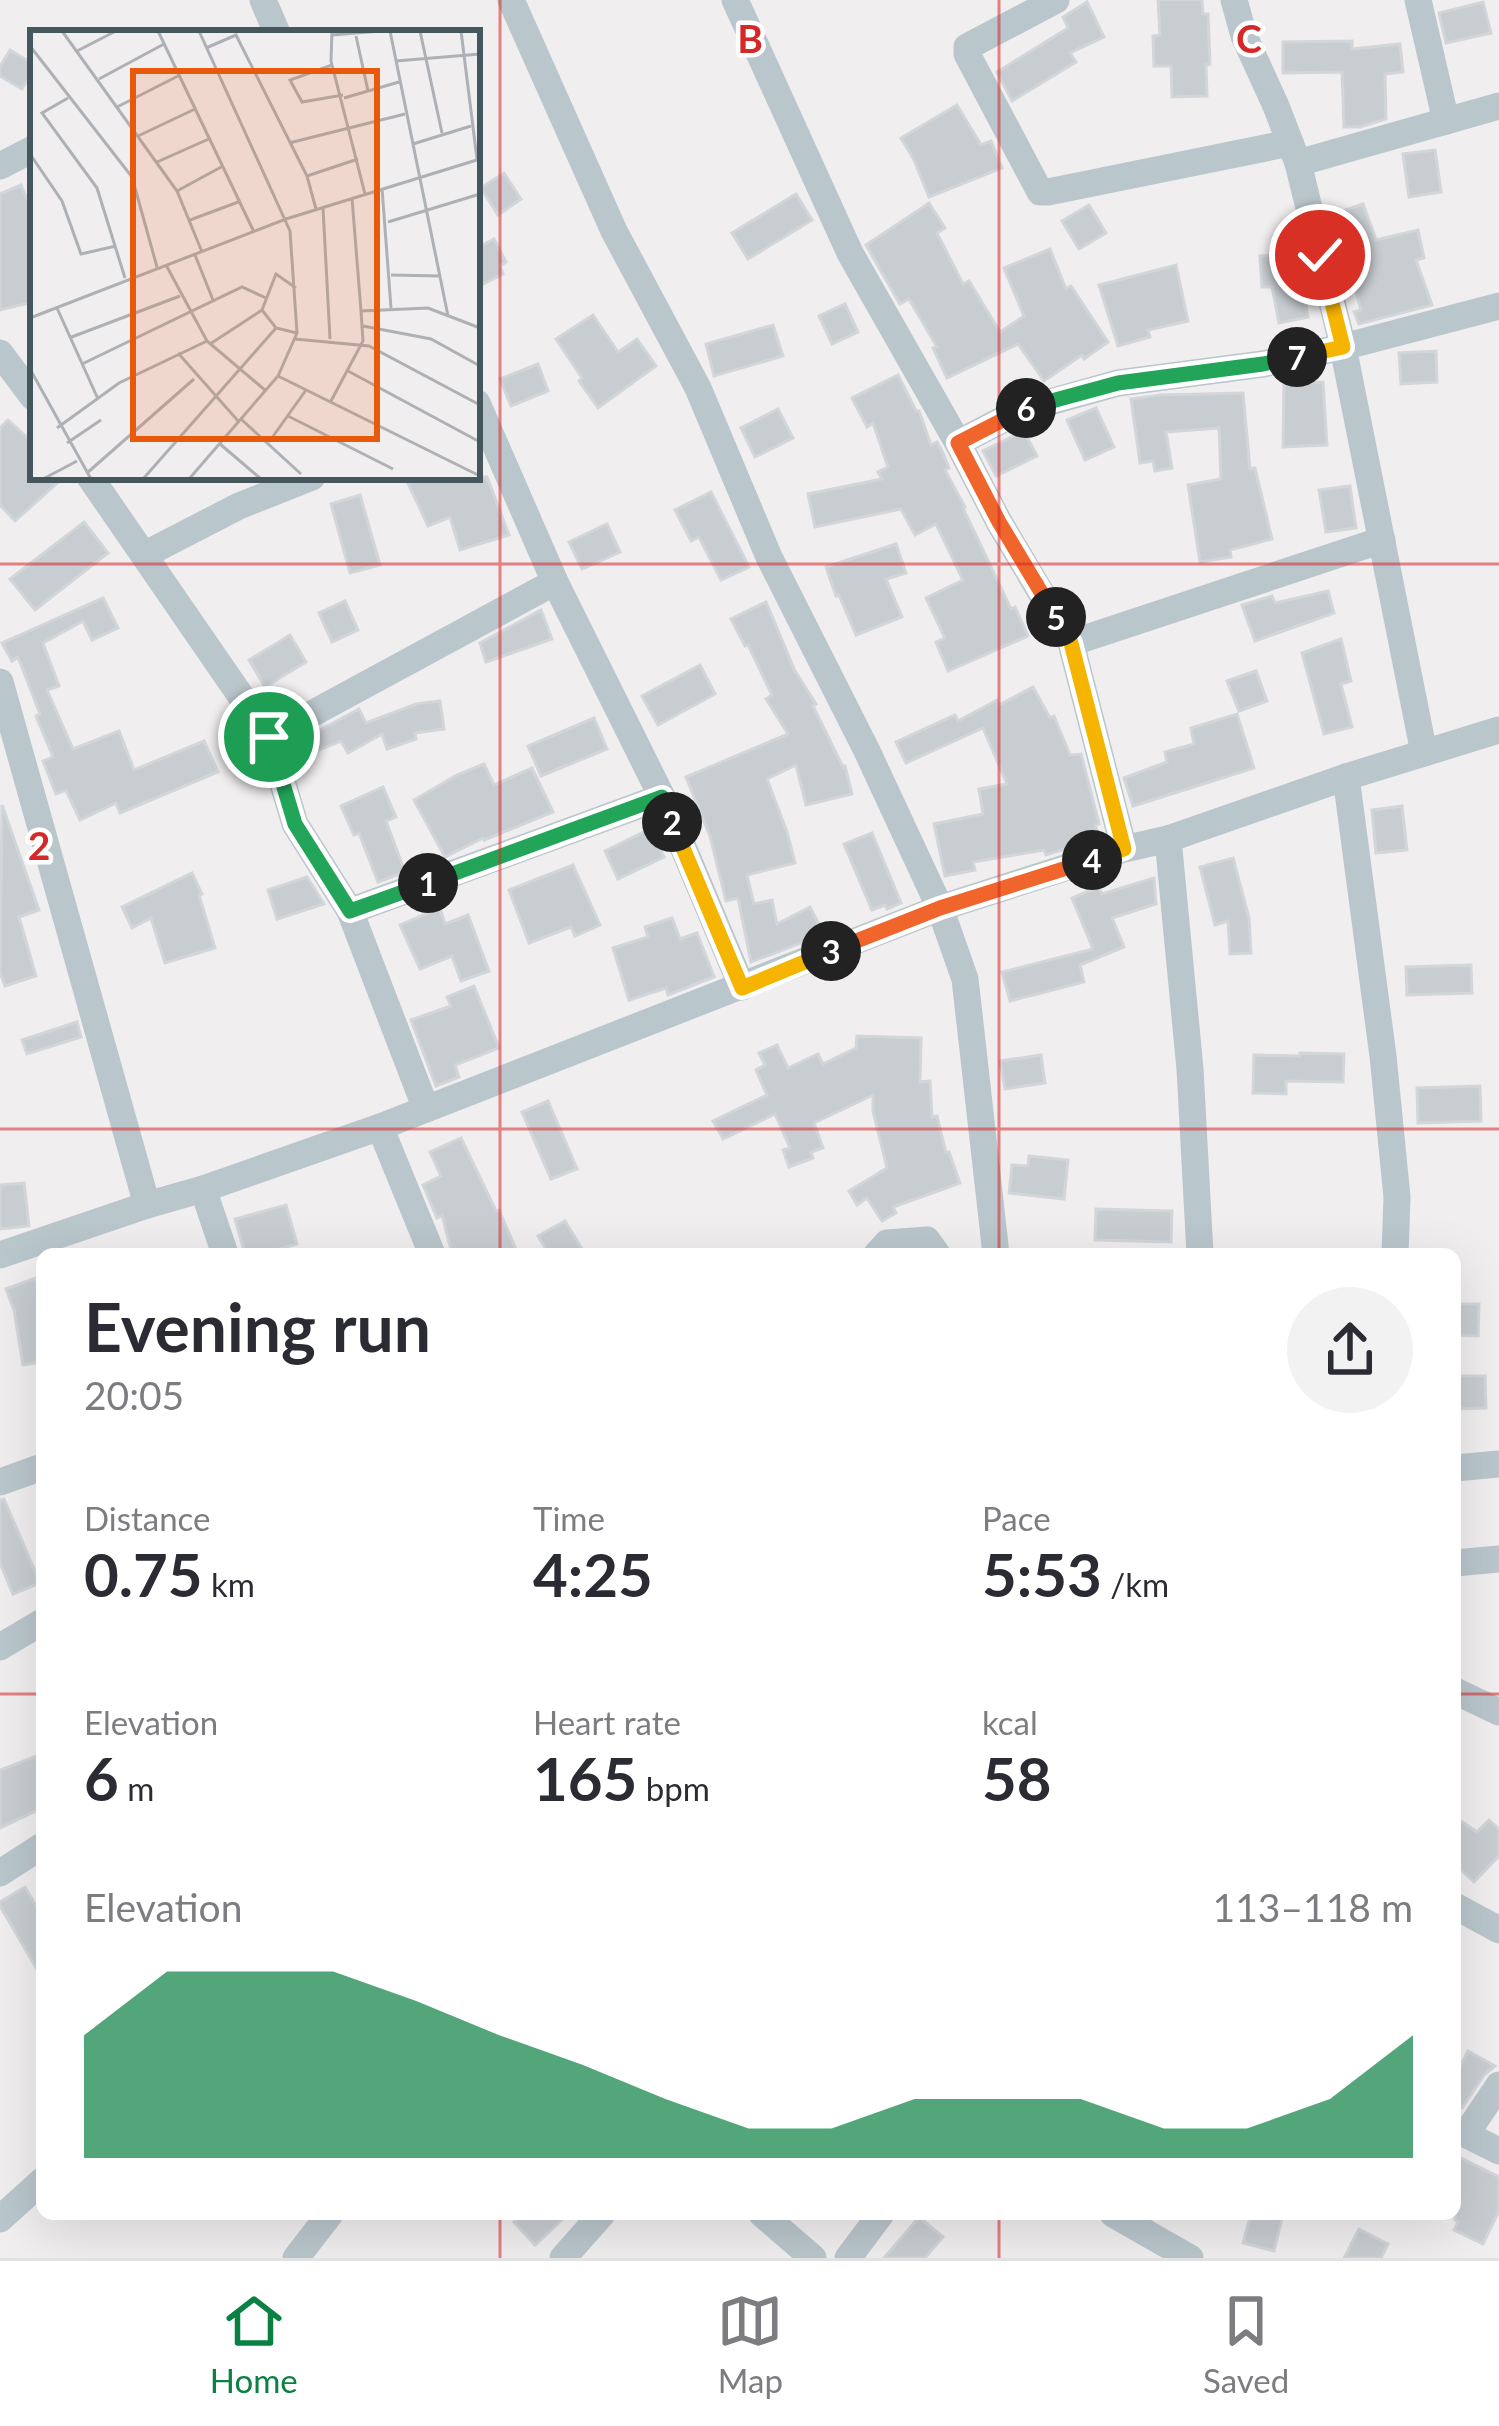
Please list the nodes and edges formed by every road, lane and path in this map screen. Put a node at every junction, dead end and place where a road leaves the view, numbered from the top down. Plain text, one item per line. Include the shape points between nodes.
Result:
1 (511, 0) edge
2 (735, 0) edge
3 (1056, 0) edge
4 (1234, 0) edge
5 (1418, 0) edge
6 (1499, 106) edge
7 (1446, 121) junction
8 (30, 151) edge
9 (1294, 153) junction
10 (0, 166) edge
11 (1499, 305) edge
12 (1343, 347) junction
13 (3, 364) edge
14 (30, 393) edge
15 (480, 413) edge
16 (958, 443) junction
17 (92, 480) edge
18 (304, 480) edge
19 (1382, 540) junction
20 (144, 555) junction
21 (555, 582) junction
22 (1071, 643) junction
23 (0, 682) edge
24 (1499, 730) edge
25 (269, 737) junction
26 (1424, 753) junction
27 (1346, 777) junction
28 (662, 797) junction
29 (1168, 839) junction
30 (1124, 849) junction
31 (940, 908) junction
32 (350, 911) junction
33 (742, 988) junction
34 (426, 1109) junction
35 (380, 1127) junction
36 (203, 1189) junction
37 (148, 1204) junction
38 (223, 1248) edge
39 (430, 1248) edge
40 (880, 1248) edge
41 (933, 1248) edge
42 (995, 1248) edge
43 (1200, 1248) edge
44 (1395, 1248) edge
45 (0, 1255) edge
46 (1499, 1464) edge
47 (1461, 1467) edge
48 (36, 1469) edge
49 (0, 1482) edge
50 (1499, 1559) edge
51 (1461, 1562) edge
52 (36, 1626) edge
53 (0, 1647) edge
54 (1461, 1694) edge
55 (1499, 1712) edge
56 (36, 1850) edge
57 (0, 1874) edge
58 (1461, 1909) edge
59 (1499, 1930) edge
60 (1499, 2085) edge
61 (1461, 2132) edge
62 (1499, 2151) edge
63 (36, 2186) edge
64 (0, 2219) edge
65 (325, 2220) edge
66 (597, 2220) edge
67 (769, 2220) edge
68 (876, 2220) edge
69 (1124, 2220) edge
70 (296, 2258) edge
71 (563, 2258) edge
72 (813, 2258) edge
73 (848, 2258) edge
74 (1190, 2258) edge

1 - 31 street
2 - 16 street via 850,253
3 - 9 street via 967,47 1040,192
4 - 9 street
5 - 7 street
6 - 7 street
7 - 9 street
8 - 10 street
9 - 12 street
11 - 12 street
12 - 16 street via 1118,383 1021,410
12 - 19 street
13 - 14 street
15 - 21 street
16 - 22 street
17 - 20 street
18 - 20 street
19 - 22 street
19 - 26 street
20 - 25 street
21 - 25 street
21 - 28 street
22 - 30 street
23 - 37 street
24 - 26 street
25 - 32 street via 295,824
26 - 27 street
27 - 29 street
27 - 44 street via 1383,1056
28 - 32 street
28 - 33 street
29 - 30 street
29 - 43 street
30 - 31 street
31 - 33 street
31 - 42 street via 965,979
32 - 34 street
33 - 34 street
34 - 35 street
35 - 36 street
35 - 39 street
36 - 37 street
36 - 38 street
37 - 45 street
40 - 41 street via 927,1240
46 - 47 street
48 - 49 street
50 - 51 street
52 - 53 street
54 - 55 street
56 - 57 street
58 - 59 street
60 - 61 street
61 - 62 street
63 - 64 street
65 - 70 street
66 - 71 street
67 - 72 street
68 - 73 street
69 - 74 street

